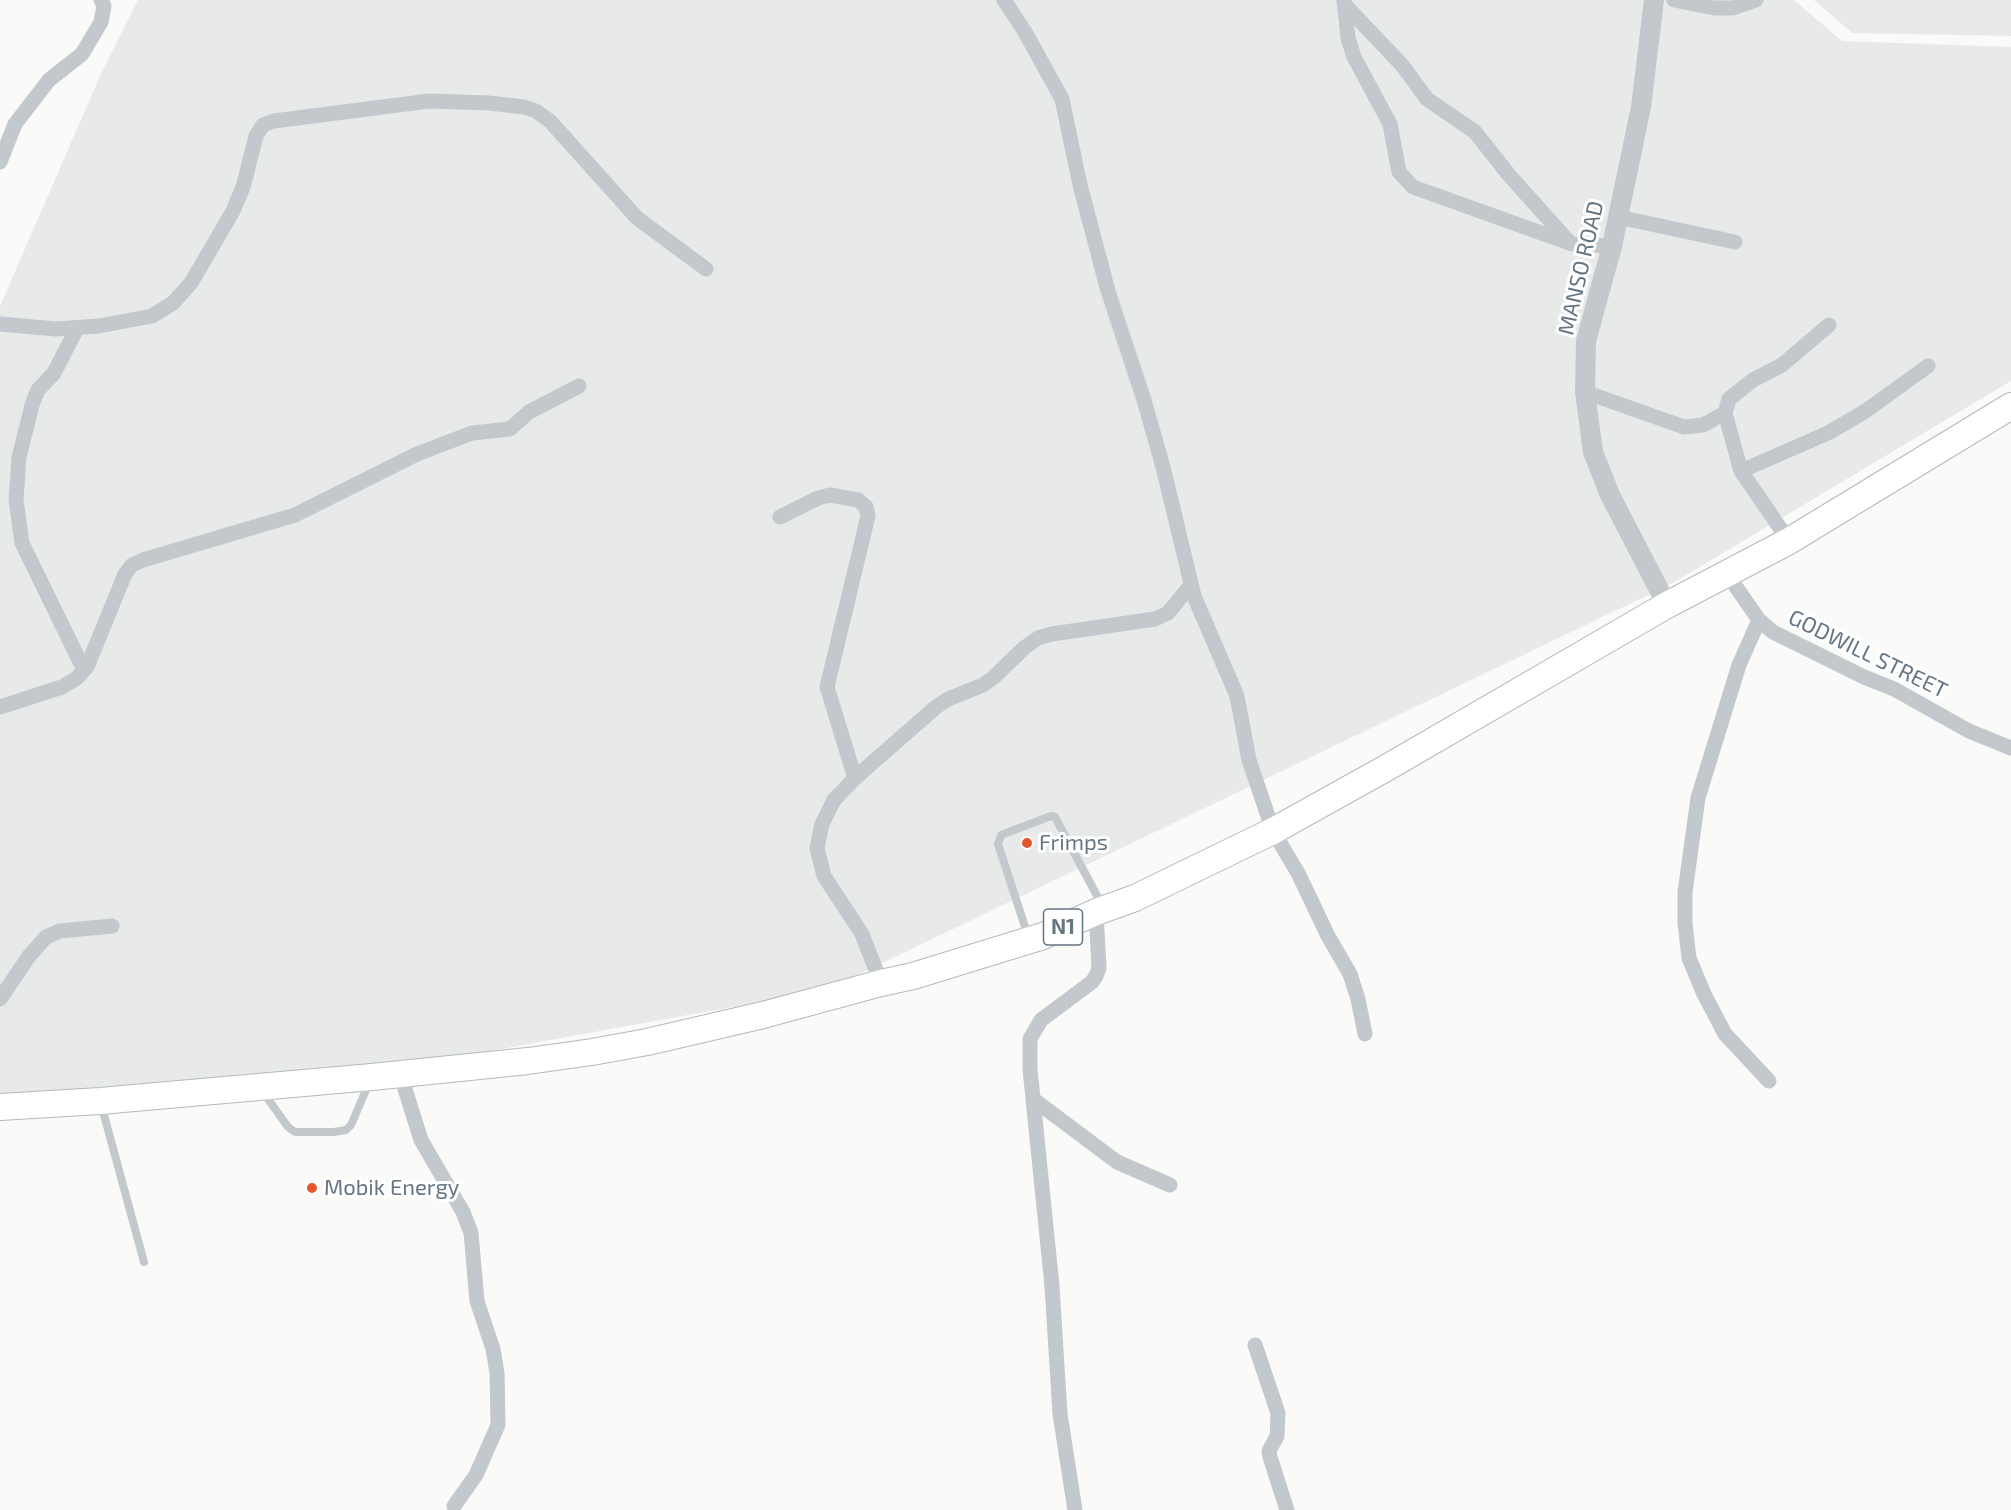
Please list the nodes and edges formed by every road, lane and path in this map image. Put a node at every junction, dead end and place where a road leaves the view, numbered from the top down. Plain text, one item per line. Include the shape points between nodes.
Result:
1 (101, 0) edge
2 (1004, 0) edge
3 (1654, 0) edge
4 (1674, 0) edge
5 (1756, 0) edge
6 (1345, 2) edge
7 (0, 162) edge
8 (1618, 217) junction
9 (1735, 242) dead end
10 (1572, 244) junction
11 (1612, 246) junction
12 (706, 269) dead end
13 (0, 324) edge
14 (1829, 325) dead end
15 (77, 328) junction
16 (1928, 366) dead end
17 (579, 386) dead end
18 (1586, 392) junction
19 (2011, 406) edge
20 (1725, 413) junction
21 (1741, 471) junction
22 (780, 516) dead end
23 (1789, 541) junction
24 (1727, 574) junction
25 (1191, 585) junction
26 (1667, 605) junction
27 (1760, 620) junction
28 (84, 670) junction
29 (0, 707) edge
30 (2011, 748) edge
31 (855, 778) junction
32 (1273, 831) junction
33 (1100, 911) junction
34 (112, 926) dead end
35 (1029, 940) junction
36 (881, 983) junction
37 (0, 999) edge
38 (1365, 1034) dead end
39 (400, 1073) junction
40 (372, 1077) junction
41 (1769, 1082) dead end
42 (258, 1086) junction
43 (1033, 1099) junction
44 (100, 1101) junction
45 (0, 1107) edge
46 (1170, 1185) dead end
47 (144, 1262) dead end
48 (1255, 1345) dead end
49 (454, 1506) dead end
50 (1075, 1510) edge
51 (1287, 1510) edge

1 - 7 street via 101,22 82,54 49,80 15,124
2 - 25 street via 1062,99 1085,206 1151,422
3 - 8 street, MANSO ROAD via 1641,107
4 - 5 street via 1714,8 1733,8
6 - 10 street via 1427,99 1474,132
6 - 10 street via 1354,57 1390,124 1399,172 1413,187
8 - 9 street
8 - 11 street, MANSO ROAD
10 - 11 street
11 - 18 street, MANSO ROAD via 1586,341
12 - 15 street via 637,218 550,121 536,111 429,101 263,125 233,211 191,283 174,303 152,316
13 - 15 street
14 - 20 street via 1782,364 1729,399
15 - 28 street via 32,405 19,457 16,500 22,543
16 - 21 street via 1828,434
17 - 28 street via 529,412 510,429 472,433 417,454 295,515 132,565
18 - 20 street via 1684,427 1703,425
18 - 26 street, MANSO ROAD via 1593,452 1610,495
19 - 23 highway, N1
20 - 21 street
21 - 23 street
22 - 31 street via 830,495 858,500 866,507 868,516 827,687
23 - 24 highway, N1
24 - 26 highway, N1
24 - 27 street, GODWILL STREET
25 - 31 street via 1168,613 1155,620 1038,638 983,686 936,706
25 - 32 street via 1237,696 1249,760
26 - 32 highway, N1
27 - 30 street, GODWILL STREET via 1791,642
27 - 41 street via 1739,665 1698,798 1685,891 1685,923 1689,958 1714,1014 1725,1034
28 - 29 street via 62,687
31 - 36 street via 834,800 822,824 817,848 824,876 862,934
32 - 33 highway, N1
32 - 38 street via 1350,974
33 - 35 highway, N1
33 - 35 lane via 1055,817 1001,835 998,844
33 - 43 street via 1096,976 1041,1020 1030,1039
34 - 37 street via 60,931 46,937
35 - 36 highway, N1
36 - 39 highway, N1 via 636,1044 528,1061
39 - 40 highway, N1
39 - 49 street via 421,1140 471,1233 477,1301 497,1373 498,1425 476,1475
40 - 42 highway, N1
40 - 42 lane via 351,1125 334,1132 295,1132
42 - 44 highway, N1
43 - 46 street via 1117,1162
43 - 50 street via 1060,1414
44 - 45 highway, N1
44 - 47 lane
48 - 51 street via 1278,1413 1277,1436 1269,1451

